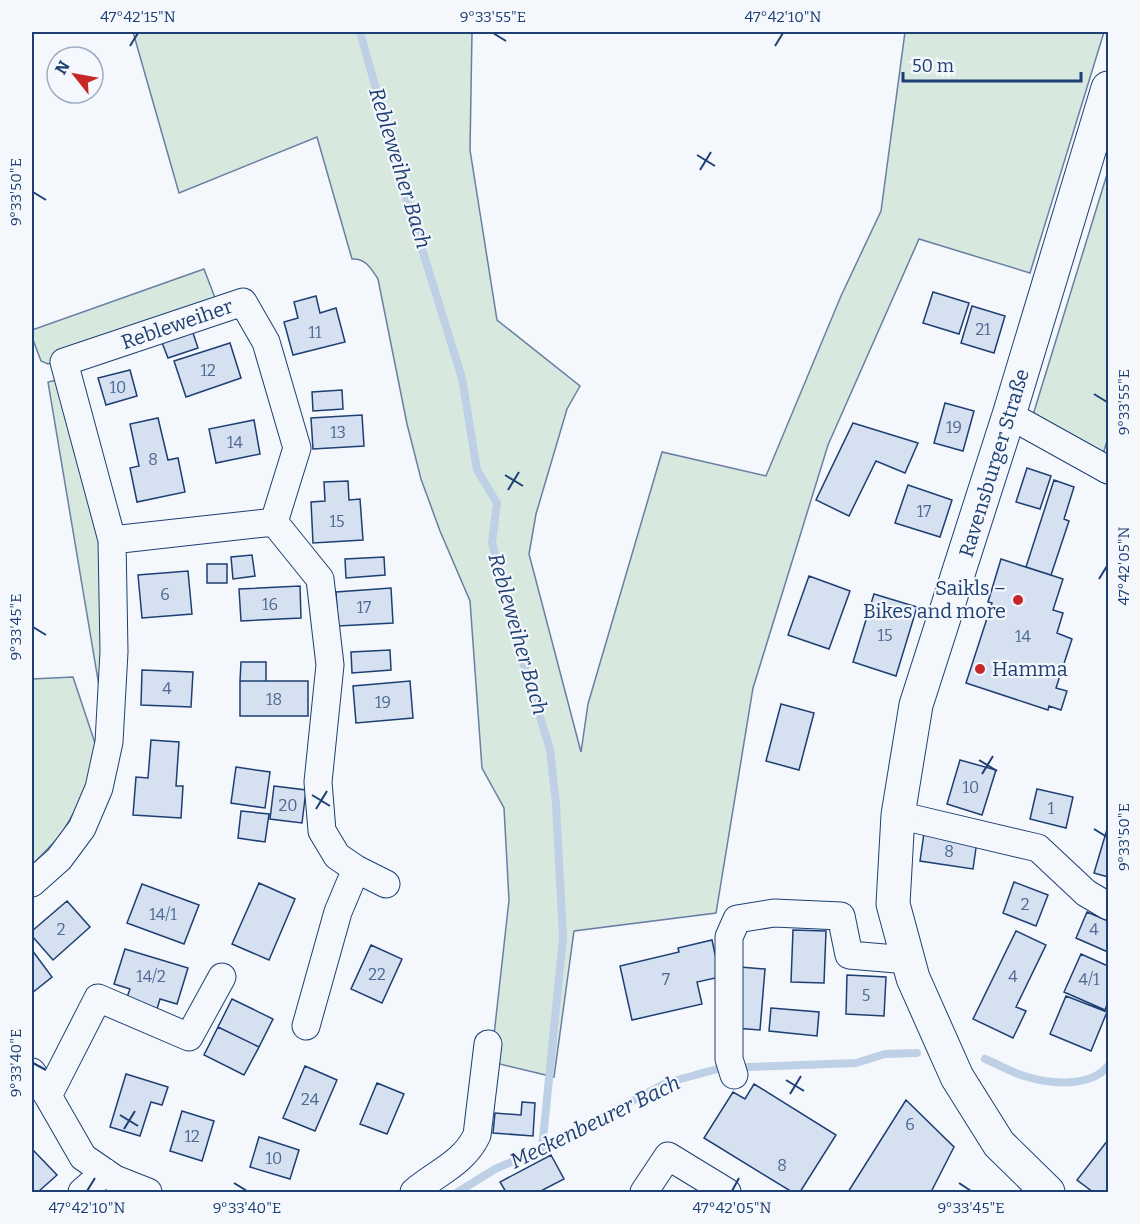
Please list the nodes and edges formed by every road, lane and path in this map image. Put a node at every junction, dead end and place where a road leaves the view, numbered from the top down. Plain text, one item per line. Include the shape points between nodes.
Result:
1 (1108, 88) edge
2 (1009, 415) junction
3 (1108, 470) edge
4 (274, 522) junction
5 (112, 540) junction
6 (898, 816) junction
7 (356, 869) junction
8 (32, 883) edge
9 (386, 884) dead end
10 (1108, 906) edge
11 (908, 960) junction
12 (222, 977) dead end
13 (306, 1026) dead end
14 (488, 1044) dead end
15 (731, 1067) dead end
16 (32, 1072) edge
17 (48, 1096) junction
18 (105, 1172) junction
19 (82, 1192) edge
20 (148, 1192) edge
21 (414, 1192) edge
22 (644, 1192) edge
23 (727, 1192) edge
24 (1048, 1192) edge

1 - 2 main road, Ravensburger Straße
2 - 3 street
2 - 6 main road, Ravensburger Straße via 916,705
4 - 5 street
4 - 5 street, Rebleweiher via 297,448 266,342 243,302 63,362
4 - 7 street via 320,579 330,665 318,782 322,831 337,856
5 - 8 street, Rebleweiher via 114,652 109,742 99,788 82,828 59,859
6 - 10 street via 1038,848 1086,893
6 - 11 main road, Ravensburger Straße via 893,904
7 - 9 street
7 - 13 street via 338,912
11 - 15 street via 849,955 841,916 774,913 737,919 729,938
11 - 24 main road, Ravensburger Straße via 957,1077 999,1144
12 - 17 street via 189,1037 98,998
14 - 21 street via 477,1135 456,1163
16 - 17 street
17 - 18 street via 82,1157
18 - 19 street
18 - 20 street
22 - 23 street via 668,1156

